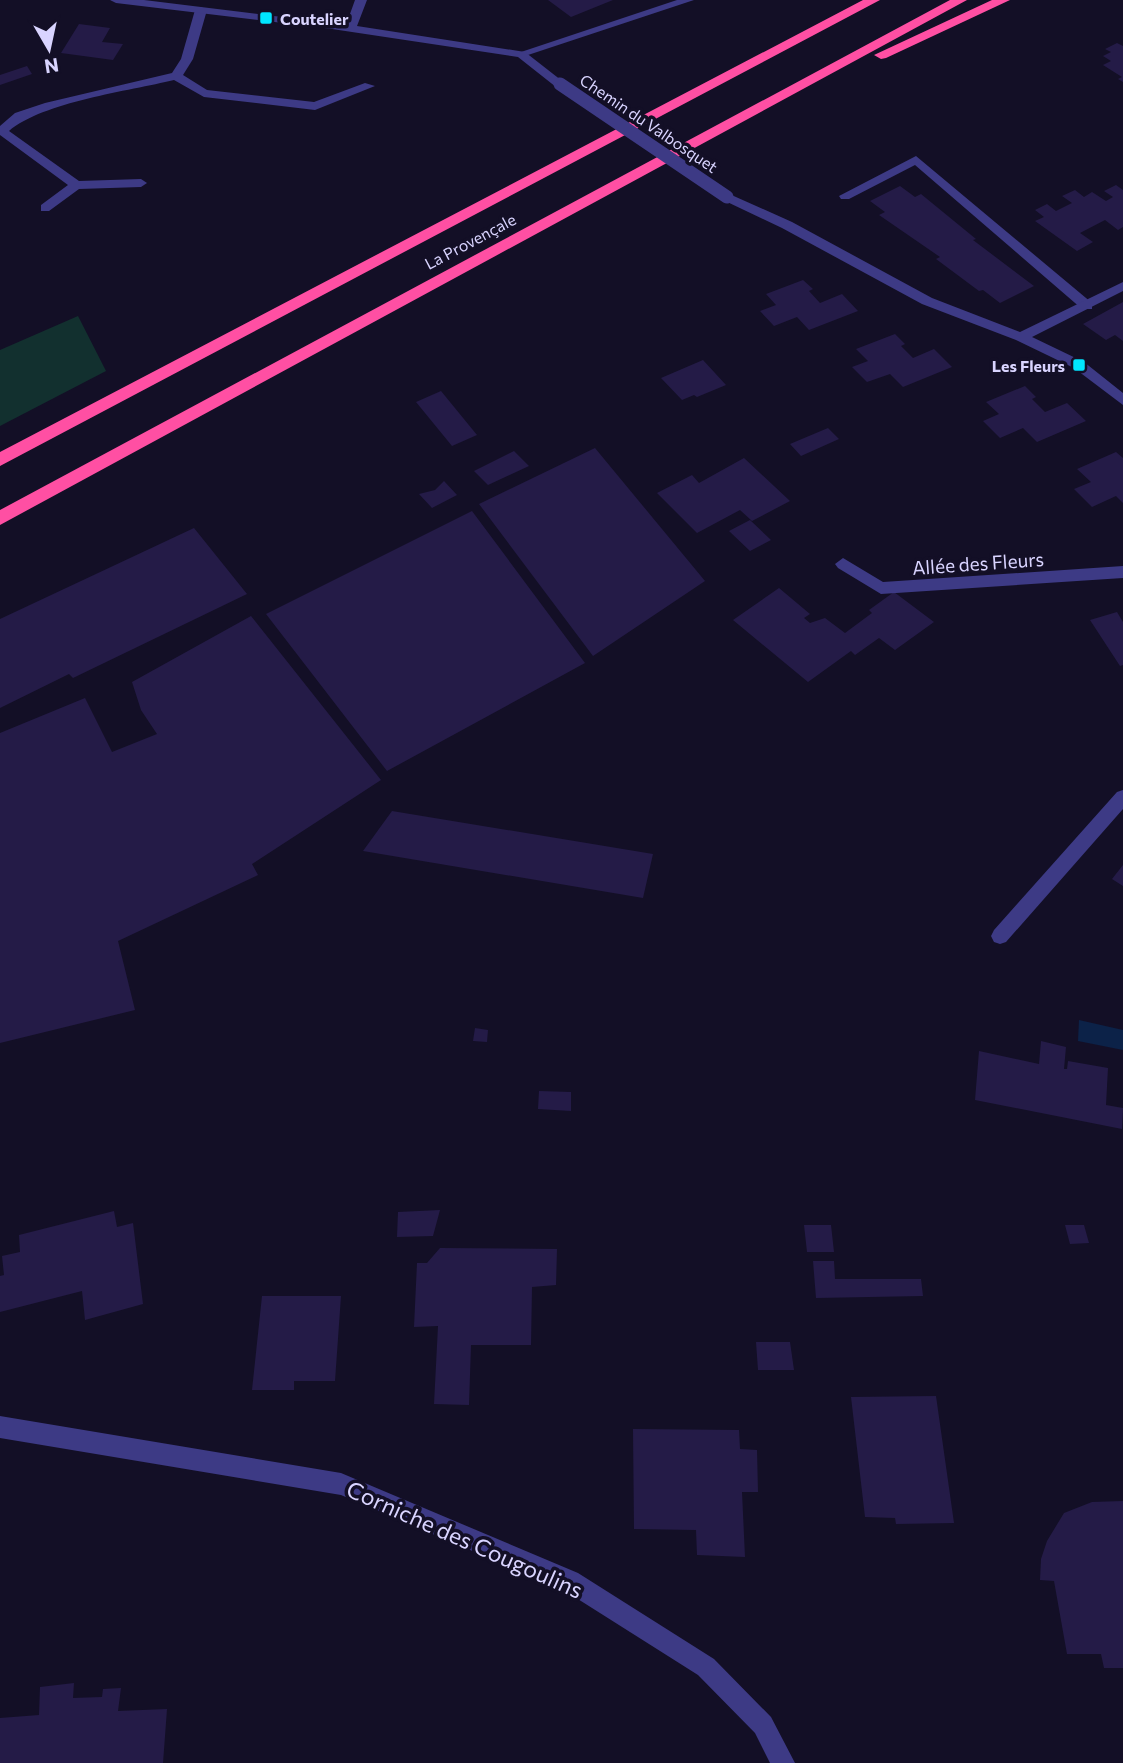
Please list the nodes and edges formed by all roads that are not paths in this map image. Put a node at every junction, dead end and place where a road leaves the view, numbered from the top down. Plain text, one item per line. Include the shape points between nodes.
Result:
1 (116, 0) edge
2 (361, 0) edge
3 (688, 0) edge
4 (873, 0) edge
5 (960, 0) edge
6 (1003, 0) edge
7 (201, 10) junction
8 (350, 29) junction
9 (521, 54) junction
10 (176, 76) junction
11 (369, 86) dead end
12 (790, 90) junction
13 (141, 183) dead end
14 (76, 185) junction
15 (845, 196) dead end
16 (45, 208) dead end
17 (1123, 286) edge
18 (1087, 306) junction
19 (1021, 337) junction
20 (1123, 400) edge
21 (0, 460) edge
22 (0, 518) edge
23 (843, 564) dead end
24 (1123, 572) edge
25 (1123, 797) edge
26 (1000, 936) dead end
27 (0, 1427) edge
28 (783, 1763) edge

1 - 7 street, Chemin du Valbosquet
2 - 8 street
3 - 9 street
4 - 21 highway, La Provençale
5 - 12 highway, La Provençale
6 - 12 highway via 906,45
7 - 8 street, Chemin du Valbosquet
7 - 10 street via 187,59
8 - 9 street, Chemin du Valbosquet
9 - 19 street, Chemin du Valbosquet, bridge via 727,197 927,301
10 - 11 street via 204,93 315,106
10 - 14 street via 29,112 2,131
12 - 22 highway, La Provençale
13 - 14 street
14 - 16 street
15 - 18 street via 916,160
17 - 18 street
18 - 19 street
19 - 20 street, Chemin du Valbosquet via 1079,365
23 - 24 street, Allée des Fleurs via 881,588
25 - 26 street
27 - 28 street, Corniche des Cougoulins via 341,1484 570,1581 706,1667 763,1725

